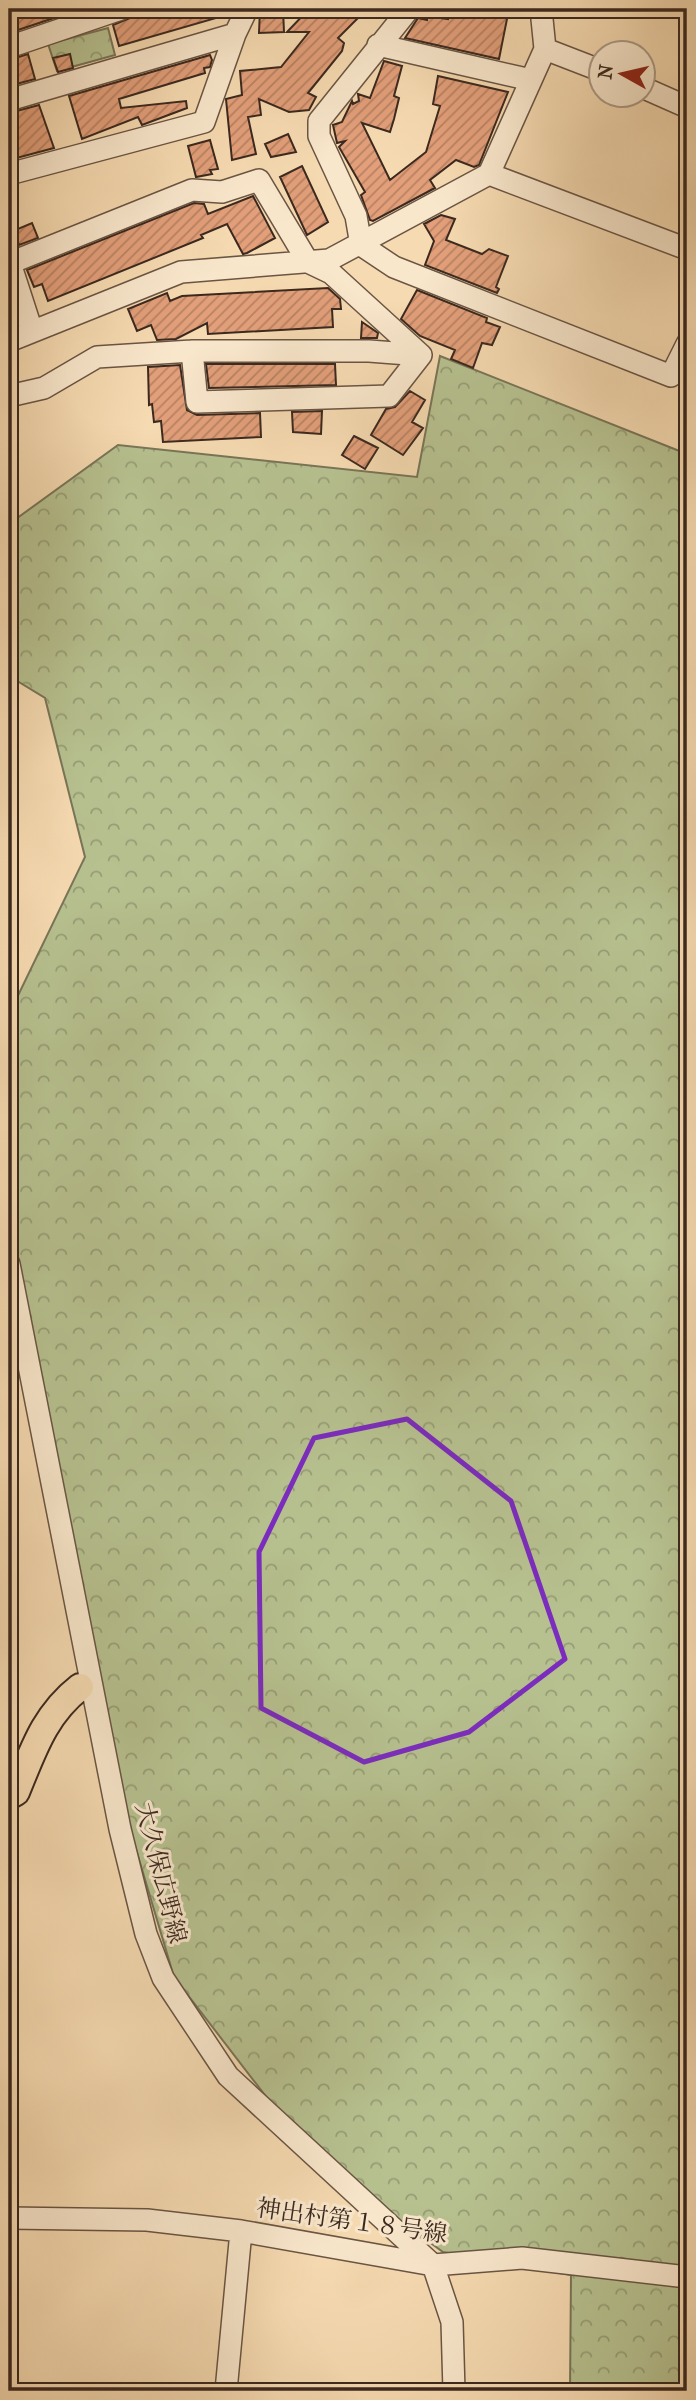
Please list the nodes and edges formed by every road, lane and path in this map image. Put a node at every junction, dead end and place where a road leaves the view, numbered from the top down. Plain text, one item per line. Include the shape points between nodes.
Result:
1 (121, 9) edge
2 (247, 9) edge
3 (409, 9) edge
4 (541, 9) edge
5 (234, 34) junction
6 (378, 46) junction
7 (9, 47) edge
8 (545, 49) junction
9 (588, 66) edge
10 (531, 80) junction
11 (658, 94) edge
12 (9, 100) edge
13 (687, 107) edge
14 (9, 174) edge
15 (489, 174) junction
16 (361, 245) junction
17 (687, 249) edge
18 (318, 261) junction
19 (32, 331) junction
20 (9, 341) edge
21 (687, 344) edge
22 (192, 351) junction
23 (421, 355) junction
24 (9, 396) edge
25 (9, 1264) edge
26 (85, 1682) junction
27 (9, 1796) edge
28 (9, 2218) edge
29 (241, 2231) junction
30 (432, 2265) junction
31 (687, 2277) edge
32 (226, 2391) edge
33 (454, 2391) edge

1 - 7 street
2 - 5 street
3 - 6 street
4 - 8 street
5 - 12 street
5 - 14 street via 204,122
6 - 10 street
6 - 16 street via 319,121 319,136 356,216
8 - 9 street
8 - 10 street
10 - 15 street
11 - 13 street
15 - 16 street
15 - 17 street
16 - 18 street
16 - 21 street via 394,267 671,376
18 - 19 street via 181,272
18 - 19 street via 259,180 222,192 192,190 10,263
18 - 23 street
19 - 20 street
22 - 23 street
22 - 23 street via 197,402 389,396
22 - 24 street via 97,357 44,387
25 - 26 street, 大久保広野線
26 - 27 main road via 60,1702 42,1728 16,1792
26 - 30 street, 大久保広野線 via 146,1934 163,1978 228,2076
28 - 29 street, 神出村第１８号線 via 147,2220
29 - 30 street, 神出村第１８号線
29 - 32 street
30 - 31 street, 神出村第１８号線 via 522,2258
30 - 33 street, 大久保広野線 via 452,2322

